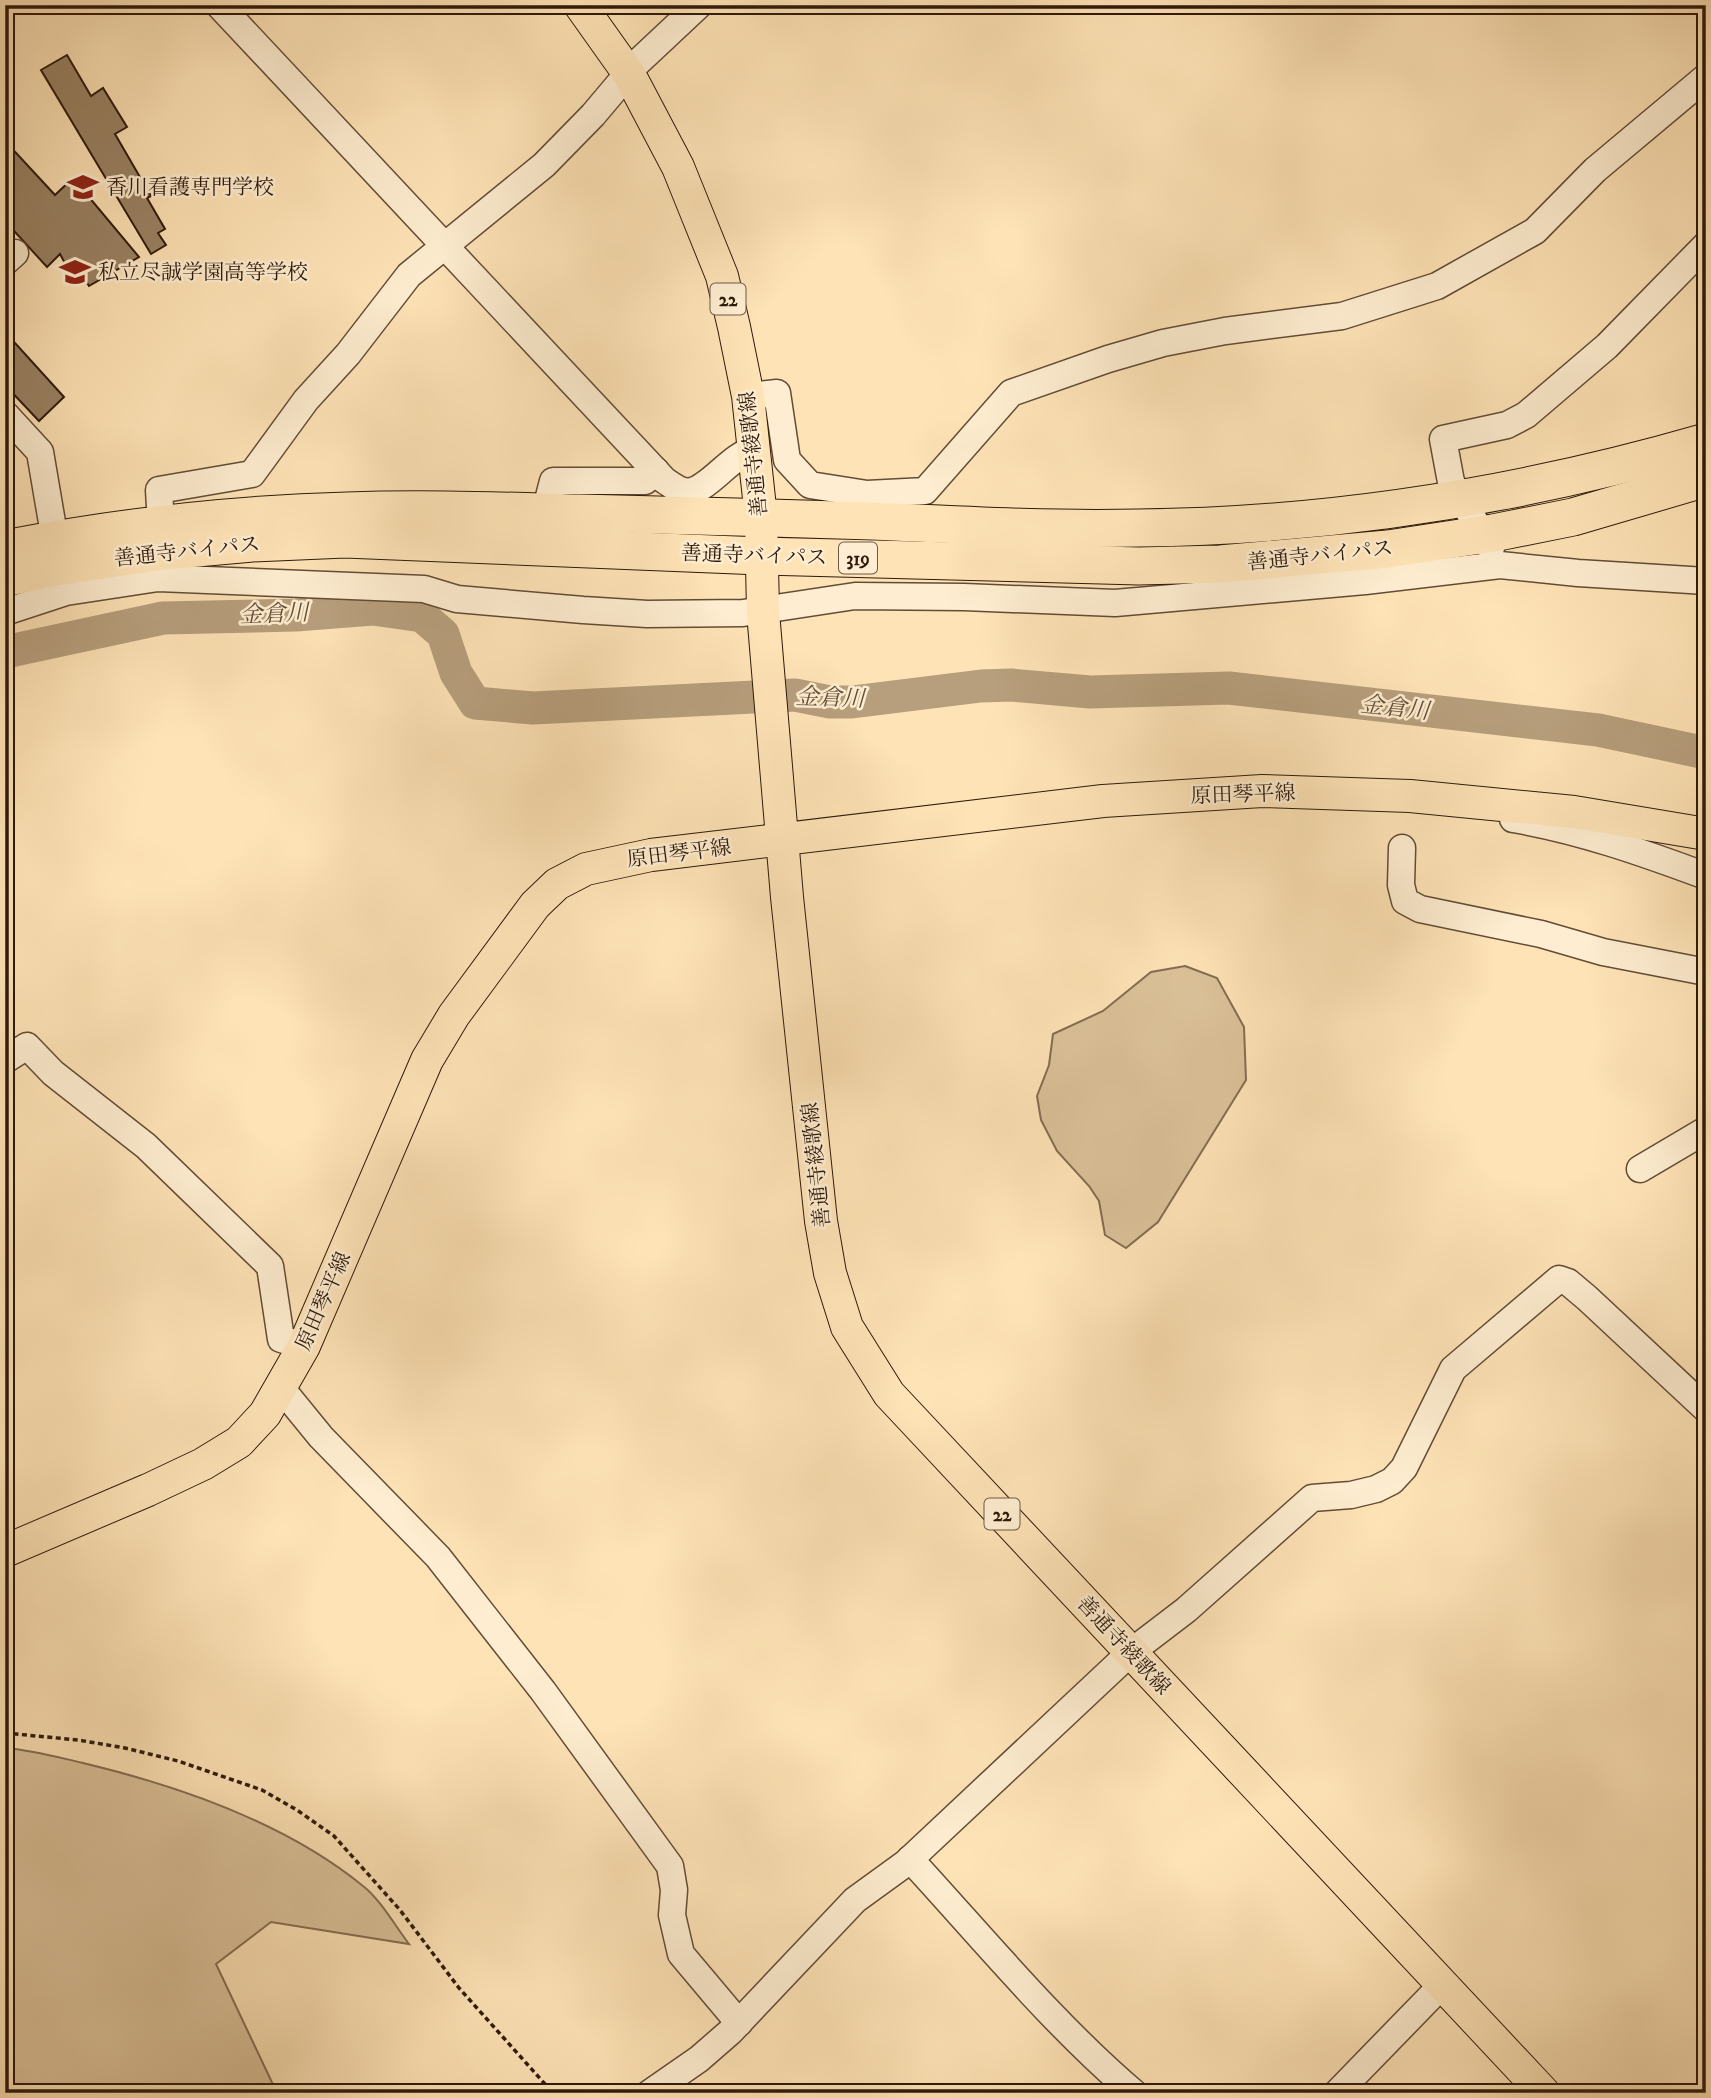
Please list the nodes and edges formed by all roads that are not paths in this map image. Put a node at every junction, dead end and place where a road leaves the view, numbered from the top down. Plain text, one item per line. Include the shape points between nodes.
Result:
1 (219, 5) edge
2 (580, 5) edge
3 (699, 5) edge
4 (629, 74) junction
5 (1706, 77) edge
6 (1706, 245) edge
7 (446, 247) junction
8 (748, 396) junction
9 (5, 414) edge
10 (1706, 442) edge
11 (754, 450) junction
12 (656, 471) junction
13 (1706, 478) edge
14 (1462, 500) junction
15 (545, 512) junction
16 (761, 517) junction
17 (161, 524) junction
18 (55, 540) junction
19 (5, 549) edge
20 (1491, 549) junction
21 (761, 556) junction
22 (5, 578) edge
23 (1706, 581) edge
24 (5, 612) edge
25 (764, 619) junction
26 (1467, 802) junction
27 (1706, 834) edge
28 (783, 840) junction
29 (1402, 848) dead end
30 (1706, 876) edge
31 (1706, 972) edge
32 (5, 1060) edge
33 (1706, 1130) edge
34 (1640, 1169) dead end
35 (304, 1346) junction
36 (281, 1388) junction
37 (1706, 1409) edge
38 (5, 1551) edge
39 (1131, 1652) junction
40 (910, 1859) junction
41 (1442, 1985) junction
42 (739, 2023) junction
43 (650, 2093) edge
44 (1133, 2093) edge
45 (1337, 2093) edge
46 (1544, 2093) edge

1 - 7 street
2 - 4 main road, 善通寺綾歌線 / 22
3 - 4 street
4 - 7 street via 544,165
4 - 8 main road, 善通寺綾歌線 / 22 via 678,167 722,276
5 - 8 street via 1595,170 1535,231 1437,286 1342,316 1163,343 1011,394 925,491 867,494 810,485 787,460 776,393
6 - 14 street via 1607,346 1526,415 1507,425 1443,439 1451,482
7 - 12 street
7 - 17 street via 409,275 252,474 159,490
8 - 11 main road, 善通寺綾歌線 / 22
9 - 18 street via 40,452
10 - 14 highway, 善通寺バイパス / 319 via 1572,478
11 - 12 street via 733,459 698,490 685,492
11 - 16 main road, 善通寺綾歌線 / 22
12 - 15 street via 645,481 553,481
13 - 20 highway, 善通寺バイパス / 319 via 1573,517
14 - 16 highway, 善通寺バイパス / 319 via 1313,519 1141,528
14 - 20 street
15 - 16 highway, 善通寺バイパス / 319
15 - 17 highway, 善通寺バイパス / 319 via 346,511
16 - 21 main road, 善通寺綾歌線 / 22
17 - 18 highway, 善通寺バイパス / 319
18 - 19 highway, 善通寺バイパス / 319
20 - 21 highway, 善通寺バイパス / 319 via 1388,549 1220,564 1139,566
20 - 23 street via 1578,573
20 - 25 street via 1365,581 1115,603 855,596
21 - 22 highway, 善通寺バイパス / 319 via 345,539 163,551
21 - 25 main road, 善通寺綾歌線 / 22
24 - 25 street via 66,592 158,578 424,589 457,600
25 - 28 main road, 善通寺綾歌線 / 22
26 - 27 main road, 原田琴平線 via 1574,812
26 - 28 main road, 原田琴平線 via 1262,791 1103,801
26 - 30 street via 1486,815 1543,824
28 - 35 main road, 原田琴平線 via 651,855 586,869 557,884 536,905 427,1059
28 - 39 main road, 善通寺綾歌線 / 22 via 821,1221 830,1273 847,1327 889,1394
29 - 31 street via 1405,901 1420,909
32 - 35 street via 27,1046 53,1073 156,1156 270,1266 281,1339
33 - 34 street
35 - 36 main road, 原田琴平線
36 - 38 main road, 原田琴平線 via 239,1442 203,1464
36 - 42 street via 321,1437 438,1557 543,1691 670,1866 672,1915 681,1954
37 - 39 street via 1587,1298 1559,1279 1453,1369 1404,1468 1392,1481 1351,1495 1312,1498 1186,1610
39 - 40 street
39 - 41 main road, 善通寺綾歌線 / 22
40 - 42 street via 855,1900
40 - 44 street
41 - 45 street
41 - 46 main road, 善通寺綾歌線 / 22
42 - 43 street via 699,2059

